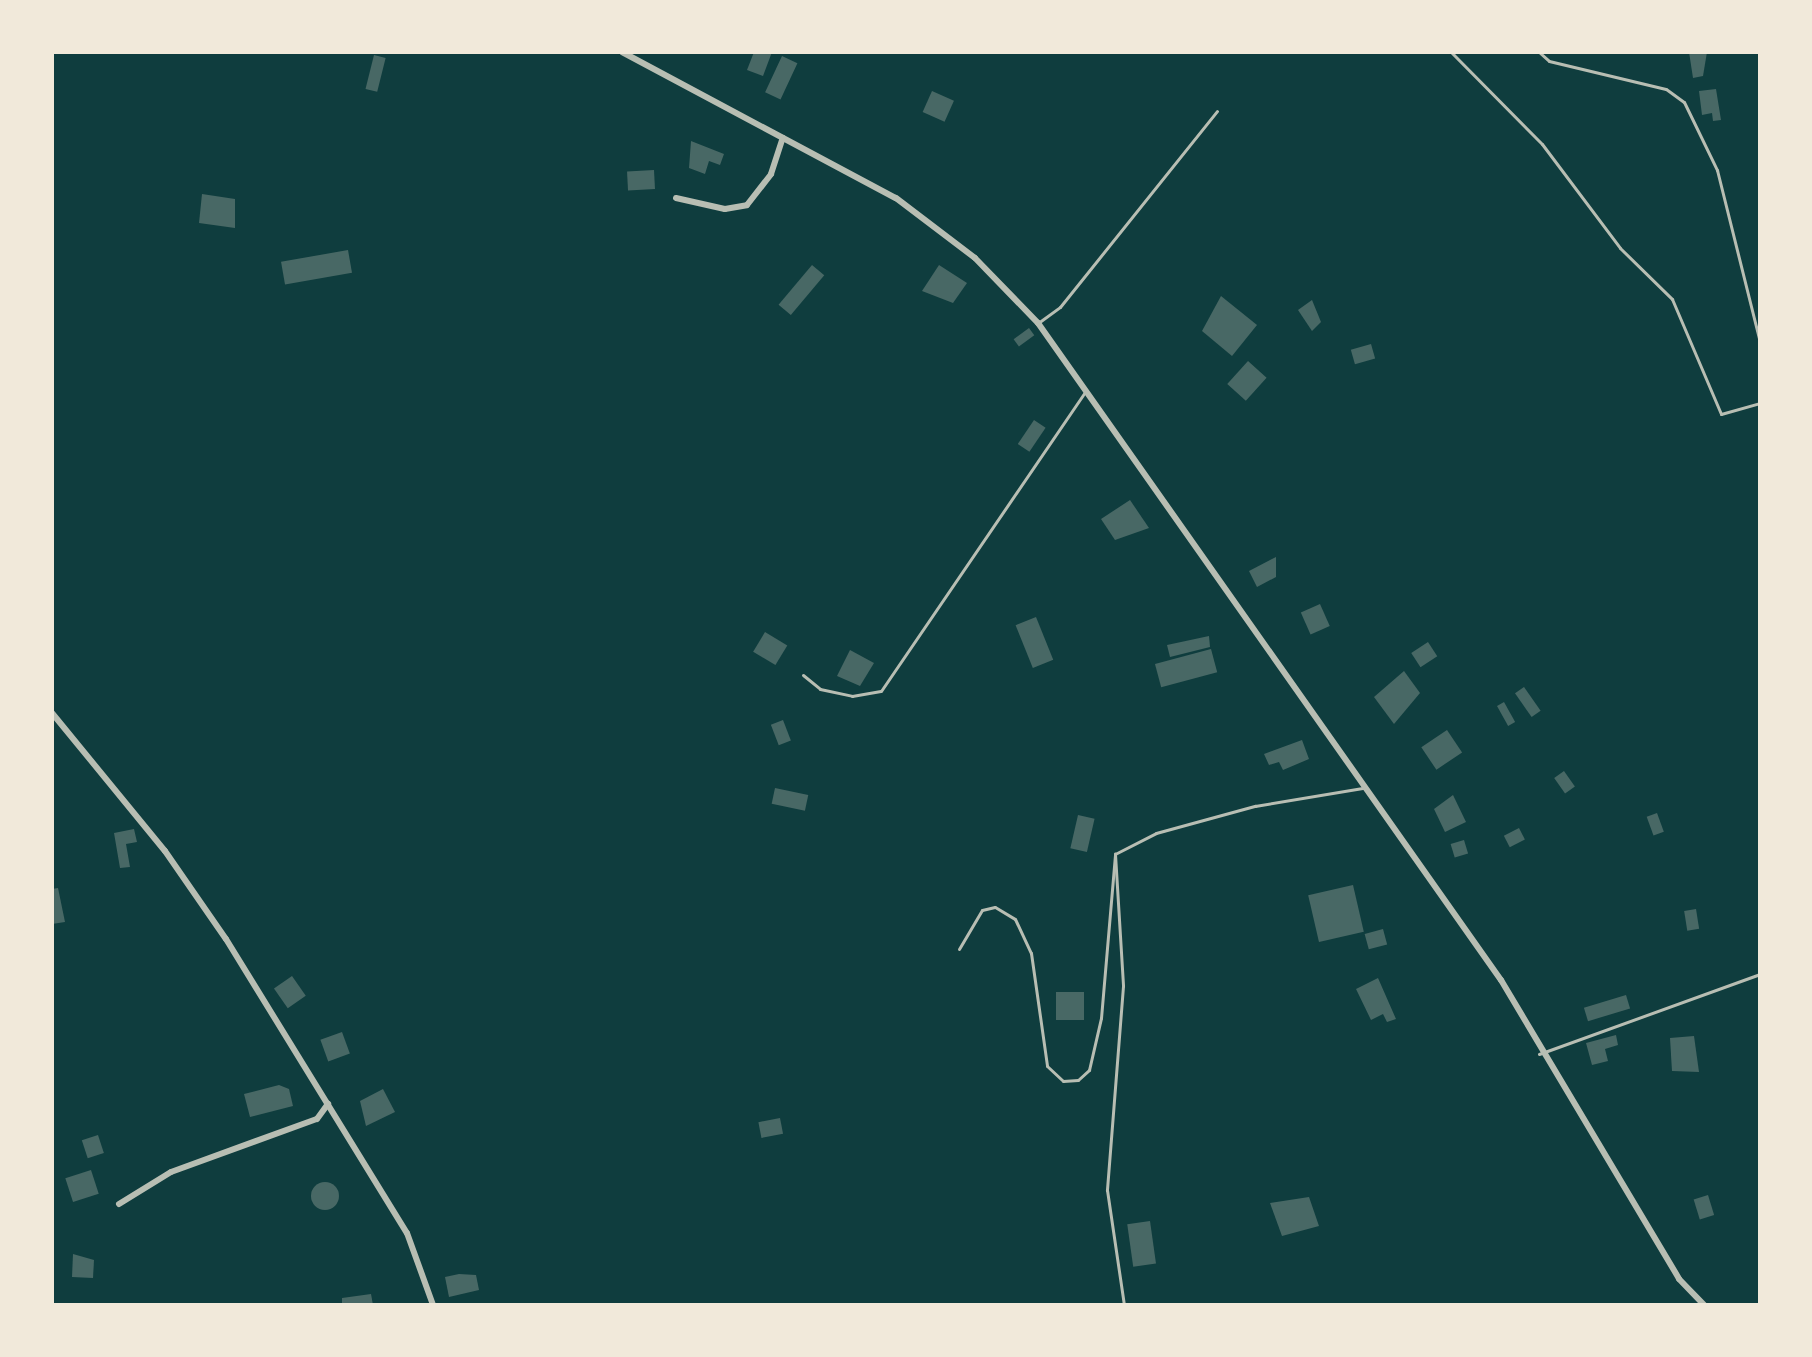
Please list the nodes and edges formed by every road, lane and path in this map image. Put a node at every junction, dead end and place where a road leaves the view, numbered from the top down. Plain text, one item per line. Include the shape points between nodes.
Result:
1 (622, 52) edge
2 (1451, 52) edge
3 (1539, 52) edge
4 (1217, 111) dead end
5 (783, 138) junction
6 (676, 198) dead end
7 (1038, 323) junction
8 (1760, 342) edge
9 (1084, 393) junction
10 (1760, 403) edge
11 (803, 675) dead end
12 (52, 713) edge
13 (1363, 788) junction
14 (1115, 854) junction
15 (959, 949) dead end
16 (1760, 974) edge
17 (1539, 1054) junction
18 (328, 1104) junction
19 (119, 1204) dead end
20 (433, 1305) edge
21 (1124, 1305) edge
22 (1704, 1305) edge

1 - 5 street
2 - 10 lane via 1542,144 1620,248 1672,299 1721,414
3 - 8 lane via 1549,61 1666,89 1684,102 1717,170
4 - 7 lane via 1060,307
5 - 6 street via 771,174 747,205 725,209
5 - 7 street via 945,233
7 - 9 street
9 - 11 lane via 881,691 852,696 820,689
9 - 13 street via 1236,597
12 - 18 street via 165,851
13 - 14 lane via 1255,806 1156,833
13 - 17 street via 1501,980
14 - 15 lane via 1107,977 1084,1077 1063,1081 1047,1066 1031,953 1015,919 1006,910 982,910
14 - 21 lane via 1123,986 1107,1190
16 - 17 lane
17 - 22 street via 1679,1279
18 - 19 street via 317,1119 171,1172
18 - 20 street via 407,1233

